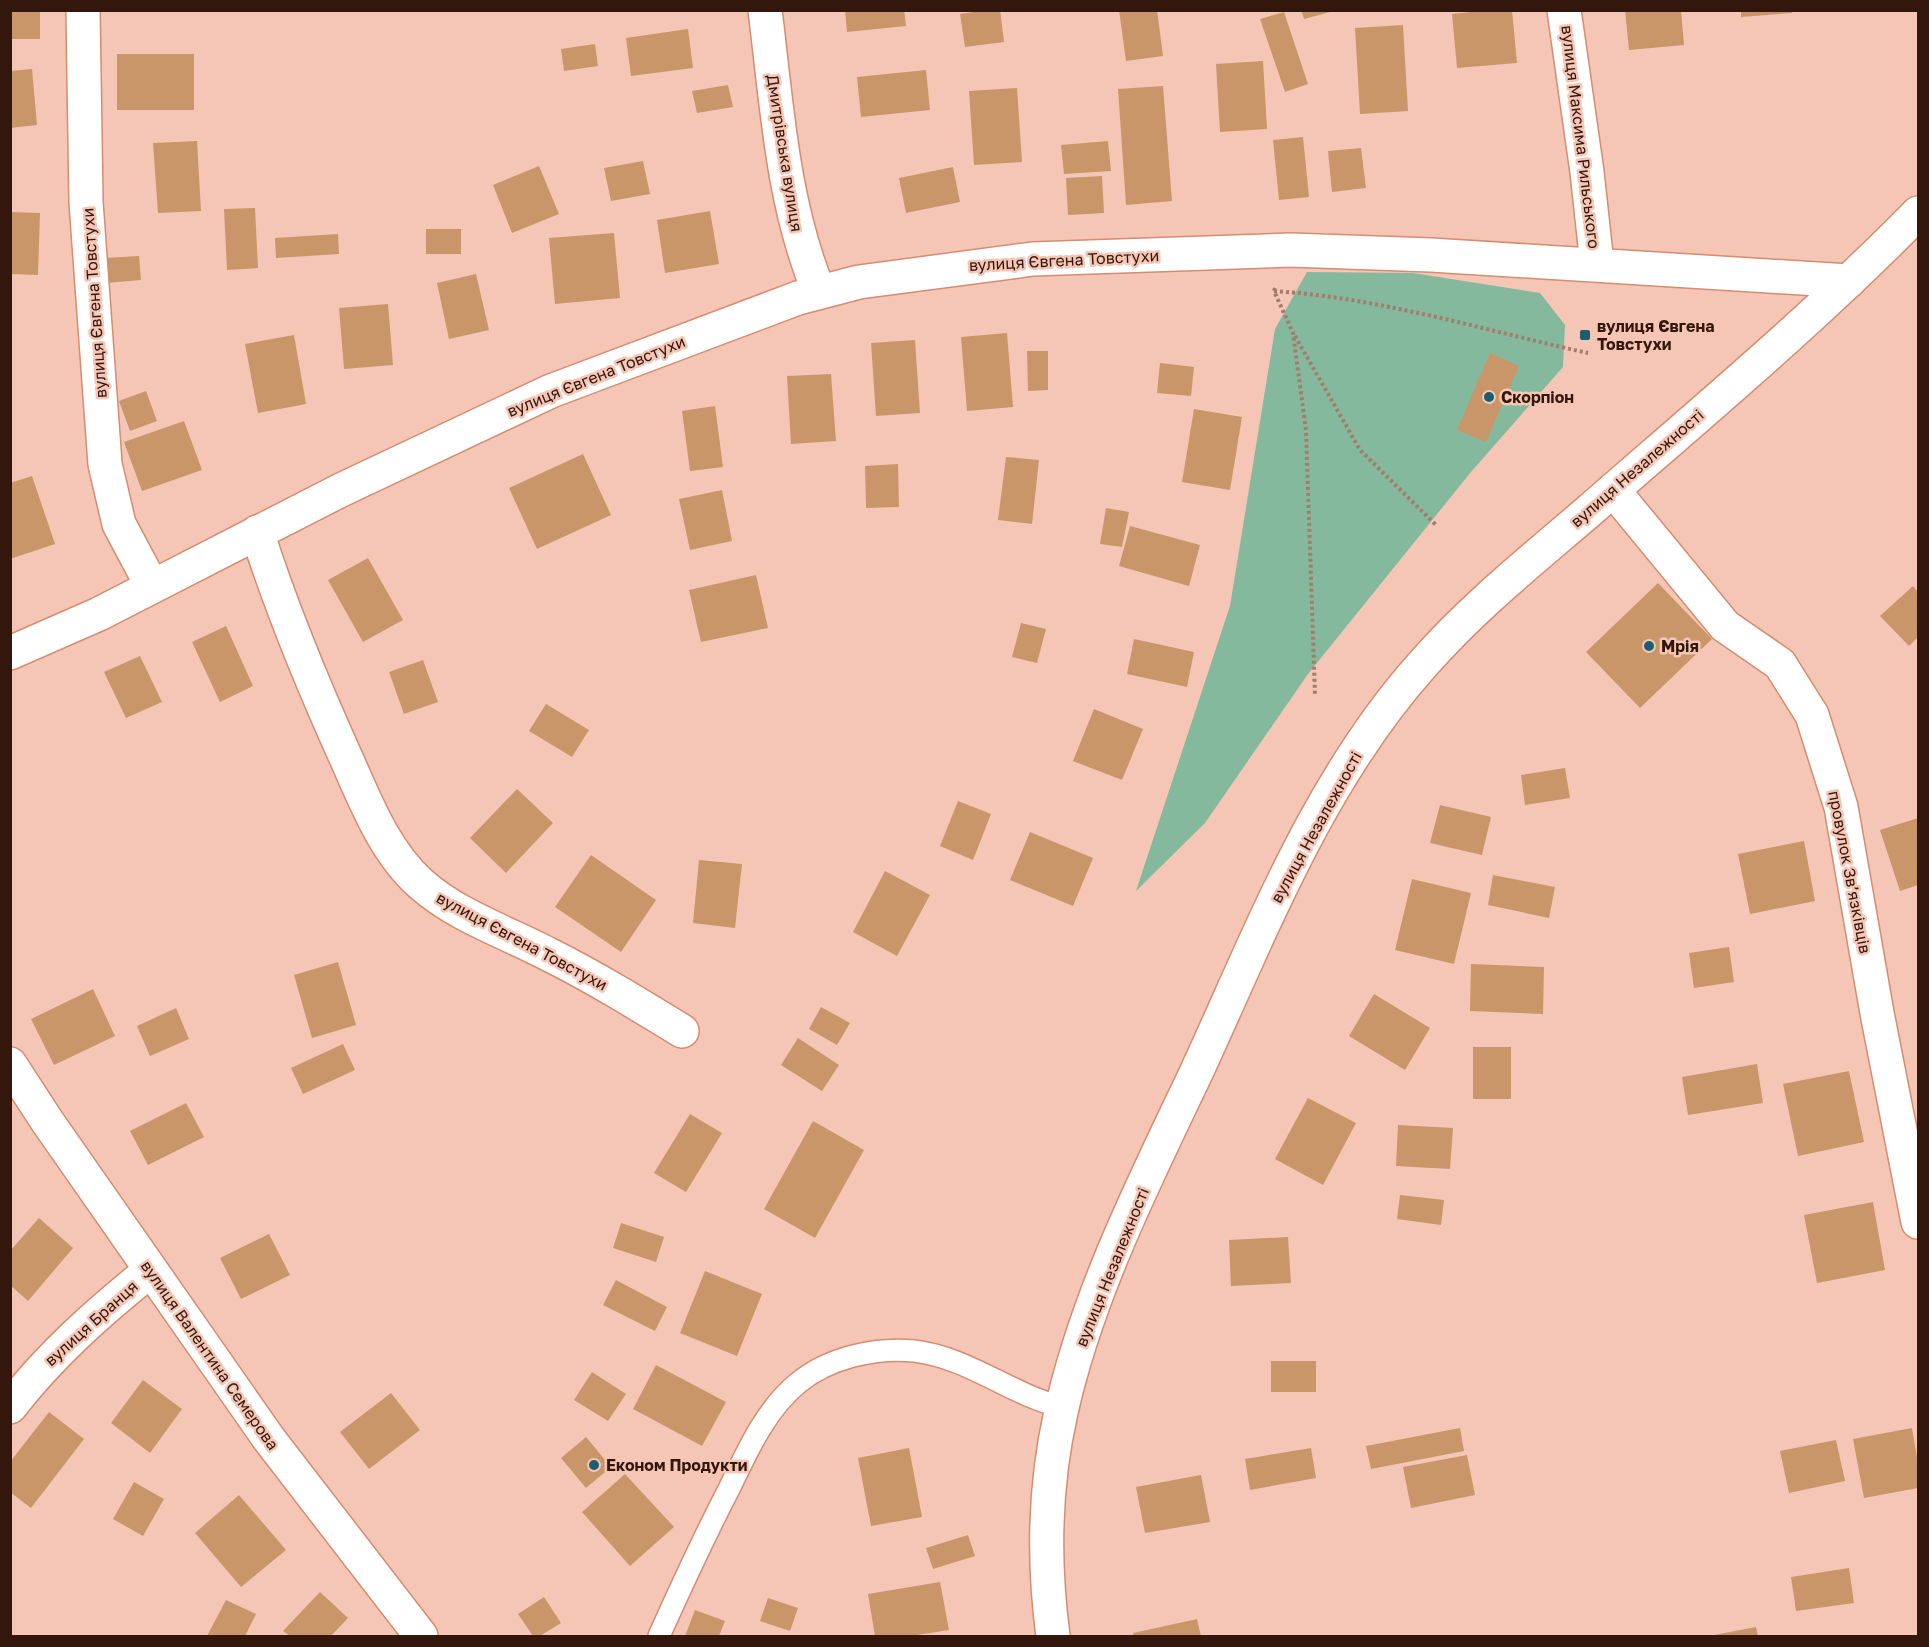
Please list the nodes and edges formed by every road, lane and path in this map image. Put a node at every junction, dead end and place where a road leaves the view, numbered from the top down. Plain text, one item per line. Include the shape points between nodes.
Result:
1 (83, 10) edge
2 (765, 10) edge
3 (1564, 10) edge
4 (1918, 213) edge
5 (1291, 250) junction
6 (1597, 264) junction
7 (1849, 281) junction
8 (1274, 291) junction
9 (819, 292) junction
10 (1293, 333) junction
11 (1588, 352) dead end
12 (1613, 490) junction
13 (1437, 526) dead end
14 (257, 532) junction
15 (152, 586) junction
16 (10, 653) edge
17 (1316, 695) dead end
18 (682, 1031) dead end
19 (10, 1064) edge
20 (1918, 1222) edge
21 (151, 1270) junction
22 (10, 1407) edge
23 (1061, 1407) junction
24 (421, 1636) edge
25 (659, 1636) edge
26 (1053, 1636) edge

1 - 15 street, вулиця Євгена Товстухи via 87,212 105,464 119,524
2 - 9 street, Дмитрівська вулиця via 790,206 803,254
3 - 6 street, вулиця Максима Рильського
4 - 7 street, вулиця Незалежності
5 - 6 street, вулиця Євгена Товстухи
5 - 8 path
5 - 9 street, вулиця Євгена Товстухи via 988,262 886,277
6 - 7 street, вулиця Євгена Товстухи
7 - 12 street, вулиця Незалежності
8 - 10 path
8 - 11 path via 1394,306
9 - 14 street, вулиця Євгена Товстухи via 551,391
10 - 13 path via 1360,450
10 - 17 path via 1306,430
12 - 20 street, провулок Звʼязківців via 1725,626 1780,664 1812,715 1841,807
12 - 23 street, вулиця Незалежності via 1456,628 1394,696 1345,769 1270,909 1169,1128 1094,1303
14 - 15 street, вулиця Євгена Товстухи
14 - 18 street, вулиця Євгена Товстухи via 283,612 319,700 373,817 411,874 434,895 462,912 549,954
15 - 16 street, вулиця Євгена Товстухи
19 - 21 street, вулиця Валентина Семерова
21 - 22 street, вулиця Бранця via 70,1339
21 - 24 street, вулиця Валентина Семерова via 289,1466
23 - 25 lane via 1012,1390 961,1363 913,1351 873,1352 818,1370 782,1398 758,1434 709,1527
23 - 26 street, вулиця Незалежності via 1046,1503

